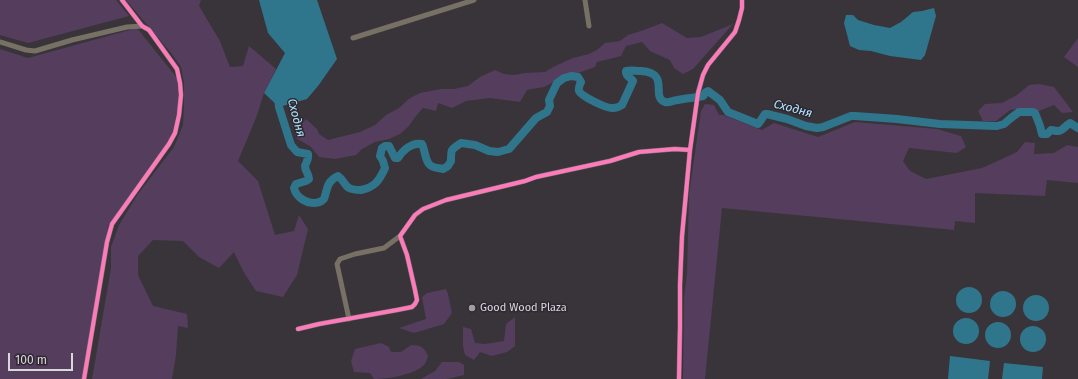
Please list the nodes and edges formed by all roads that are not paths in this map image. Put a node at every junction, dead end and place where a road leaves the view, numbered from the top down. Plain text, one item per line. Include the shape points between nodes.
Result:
1 (122, 0) edge
2 (474, 0) edge
3 (585, 0) edge
4 (742, 0) edge
5 (142, 26) junction
6 (589, 26) dead end
7 (353, 38) dead end
8 (0, 42) edge
9 (690, 150) junction
10 (400, 236) junction
11 (349, 319) junction
12 (298, 329) dead end
13 (84, 379) edge
14 (679, 379) edge

1 - 5 street
2 - 7 street
3 - 6 street
4 - 9 street via 740,20 735,32 702,75
5 - 8 street via 72,40 35,51
5 - 13 street via 149,30 177,69 181,95 179,115 175,133 169,144 112,224
9 - 10 street via 639,152 446,200 423,208
9 - 14 street via 681,257
10 - 11 street via 384,248 340,259 337,264
10 - 11 street via 408,255 417,300 415,304
11 - 12 street

